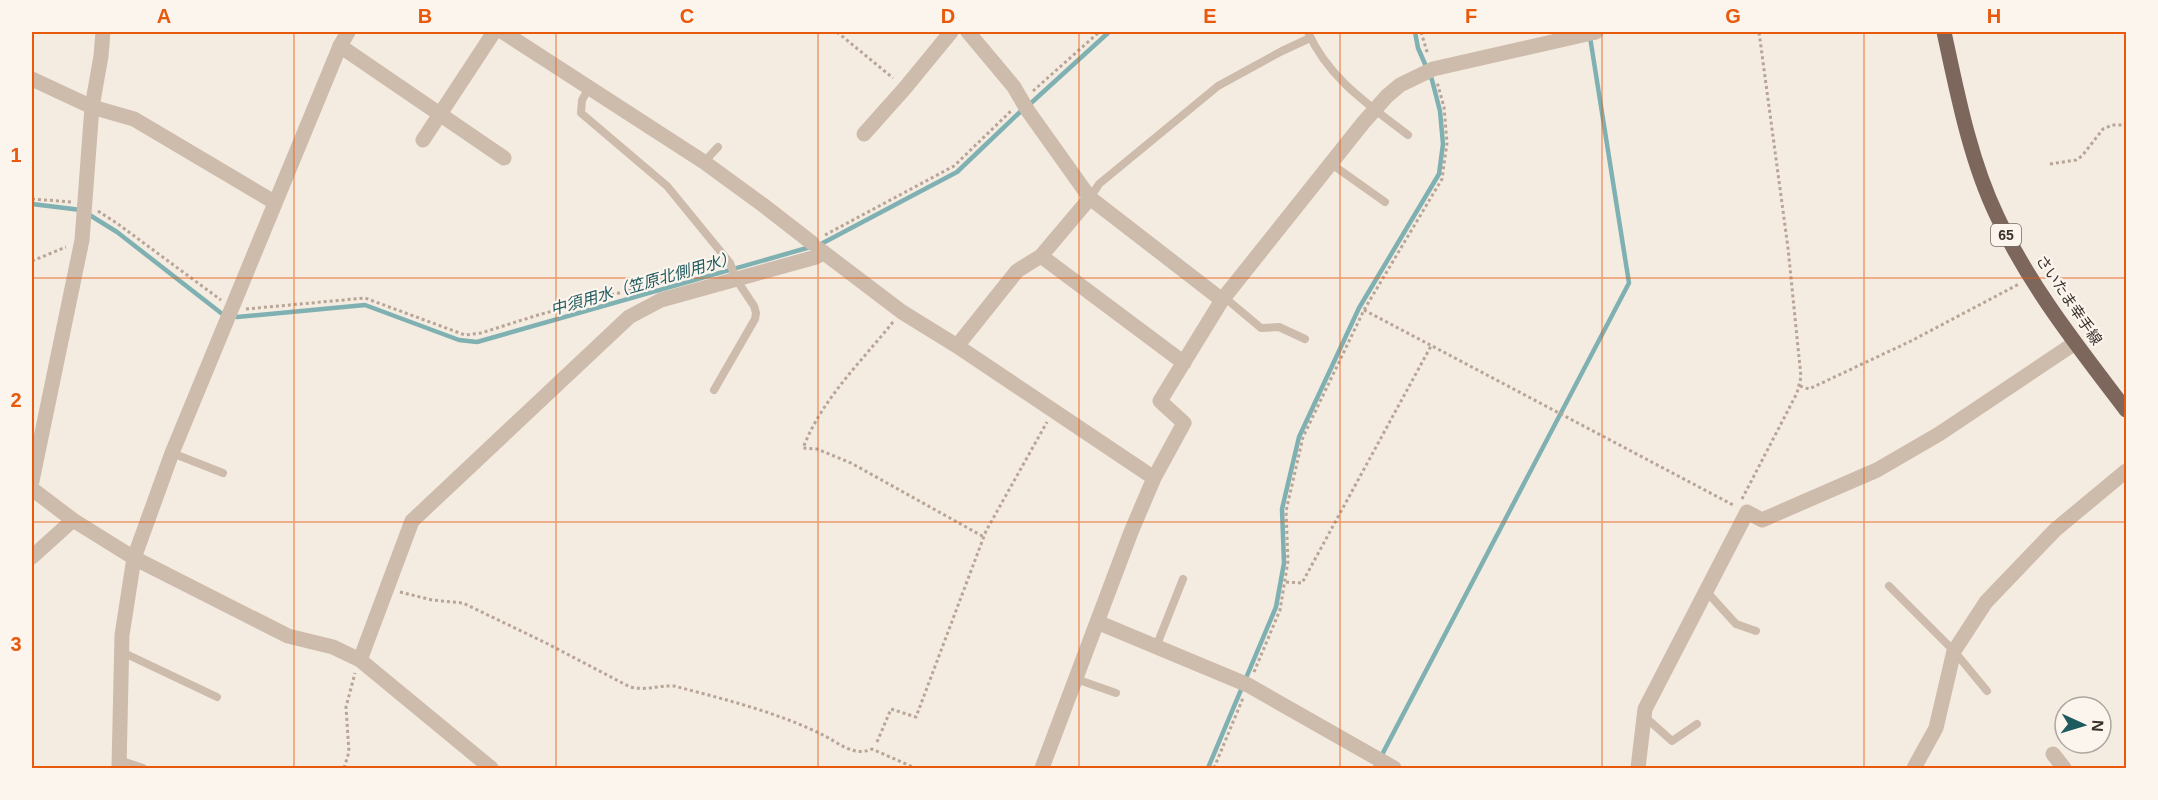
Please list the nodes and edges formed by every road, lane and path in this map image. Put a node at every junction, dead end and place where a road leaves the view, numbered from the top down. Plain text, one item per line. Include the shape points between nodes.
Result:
1 (103, 32) edge
2 (348, 32) edge
3 (494, 32) edge
4 (503, 32) edge
5 (837, 32) edge
6 (951, 32) edge
7 (968, 32) edge
8 (1099, 32) edge
9 (1421, 32) edge
10 (1596, 32) edge
11 (1759, 32) edge
12 (1944, 32) edge
13 (1309, 35) edge
14 (340, 46) junction
15 (1433, 69) junction
16 (32, 79) edge
17 (589, 88) junction
18 (905, 88) junction
19 (1028, 96) dead end
20 (92, 107) junction
21 (1015, 108) dead end
22 (1375, 110) junction
23 (440, 114) junction
24 (2127, 125) edge
25 (864, 134) dead end
26 (1408, 135) dead end
27 (423, 140) dead end
28 (718, 147) dead end
29 (504, 158) dead end
30 (704, 162) junction
31 (1330, 164) junction
32 (2050, 164) dead end
33 (1090, 198) junction
34 (32, 199) edge
35 (274, 202) junction
36 (1385, 202) dead end
37 (78, 203) dead end
38 (93, 209) dead end
39 (81, 240) junction
40 (819, 246) junction
41 (1041, 256) junction
42 (32, 261) edge
43 (730, 263) junction
44 (2031, 278) junction
45 (736, 279) junction
46 (1222, 299) junction
47 (221, 300) dead end
48 (242, 309) dead end
49 (1364, 310) junction
50 (902, 312) junction
51 (1305, 339) dead end
52 (2075, 343) junction
53 (957, 346) junction
54 (1431, 346) junction
55 (1184, 363) junction
56 (1800, 386) junction
57 (714, 390) dead end
58 (1053, 410) junction
59 (2127, 410) edge
60 (172, 453) junction
61 (2127, 471) edge
62 (224, 473) dead end
63 (1154, 478) junction
64 (32, 481) edge
65 (32, 489) edge
66 (73, 520) junction
67 (984, 537) junction
68 (32, 557) edge
69 (134, 558) junction
70 (1183, 579) dead end
71 (1285, 582) junction
72 (1889, 586) dead end
73 (387, 588) junction
74 (1706, 591) junction
75 (1097, 622) junction
76 (1756, 631) dead end
77 (1156, 647) junction
78 (1954, 651) junction
79 (122, 652) junction
80 (360, 660) junction
81 (1076, 679) junction
82 (1248, 685) junction
83 (1987, 691) dead end
84 (1116, 693) dead end
85 (218, 697) dead end
86 (1644, 716) junction
87 (1697, 724) dead end
88 (877, 742) dead end
89 (2054, 755) edge
90 (119, 764) edge
91 (143, 768) edge
92 (344, 768) edge
93 (491, 768) edge
94 (915, 768) edge
95 (1042, 768) edge
96 (1214, 768) edge
97 (1394, 768) edge
98 (1638, 768) edge
99 (1914, 768) edge
100 (2064, 768) edge

1 - 20 street
2 - 14 street
3 - 23 street
4 - 17 street
5 - 18 path
6 - 18 street
7 - 33 street via 1014,87
8 - 19 path
9 - 15 path
10 - 15 street
11 - 56 path via 1788,248
12 - 44 main road, さいたま幸手線 / 65 via 1959,100 1995,214
13 - 22 lane via 1332,72
13 - 33 lane via 1218,86 1099,184
14 - 23 street
14 - 35 street
15 - 22 street via 1400,85
15 - 49 path via 1444,107 1447,143 1442,179
16 - 20 street
17 - 30 street
17 - 43 lane via 582,100 581,113 667,186
18 - 25 street
20 - 35 street via 134,118
20 - 39 street
21 - 40 path via 954,166
22 - 26 lane
22 - 31 street
23 - 27 street
23 - 29 street
24 - 32 path via 2103,129 2076,160
28 - 30 lane
30 - 40 street
31 - 36 lane
31 - 46 street
33 - 41 street
33 - 46 street
34 - 37 path
35 - 60 street
38 - 47 path
39 - 42 path
39 - 64 street
40 - 45 street via 816,257
40 - 50 street
41 - 53 street via 1017,271
41 - 55 street
43 - 45 lane
43 - 48 path via 465,335 365,298
44 - 52 main road, さいたま幸手線 / 65
44 - 56 path via 1809,389
45 - 57 lane via 754,306 755,320
45 - 73 street via 661,300 629,318 412,521
46 - 51 lane via 1262,328 1279,327
46 - 55 street
49 - 54 path
49 - 71 path via 1303,437 1286,511
50 - 53 street
50 - 67 path via 840,383 803,447 851,463
52 - 59 main road, さいたま幸手線 / 65
52 - 74 street via 1939,434 1877,470 1762,520 1747,512
53 - 58 street
54 - 56 path via 1738,508
54 - 71 path via 1302,583
55 - 63 street via 1160,401 1184,423
58 - 63 street
58 - 67 path
60 - 62 lane
60 - 69 street
61 - 78 street via 2055,530 1986,602
63 - 75 street
65 - 66 street
66 - 68 street
66 - 69 street
67 - 88 path via 916,717 891,710
69 - 79 street
69 - 80 street via 288,636 333,647
70 - 77 lane
71 - 82 path via 1280,610
72 - 78 lane
73 - 80 street
73 - 94 path via 432,600 463,603 630,687 643,690 674,686 744,705 820,734 852,751 872,749
74 - 76 lane via 1736,624
74 - 86 street
75 - 77 street
75 - 81 street
77 - 82 street
78 - 83 lane
78 - 99 street via 1936,728
79 - 85 lane
79 - 90 street
80 - 92 path via 346,707 349,752
80 - 93 street
81 - 84 lane
81 - 95 street
82 - 96 path
82 - 97 street
86 - 87 lane via 1672,741
86 - 98 street
89 - 100 street
90 - 91 lane

